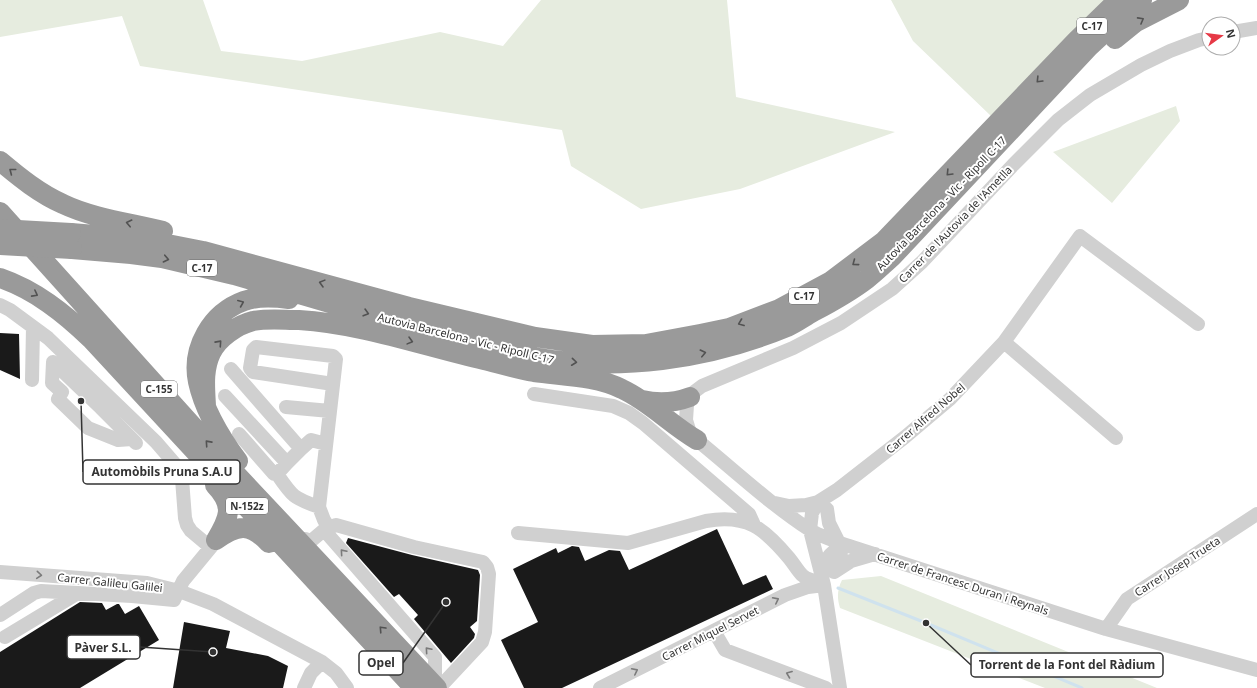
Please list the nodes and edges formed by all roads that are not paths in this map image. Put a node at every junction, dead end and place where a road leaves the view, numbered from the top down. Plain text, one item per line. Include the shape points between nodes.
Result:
1 (1101, 0) edge
2 (1118, 0) edge
3 (1142, 0) edge
4 (1179, 0) edge
5 (1257, 28) edge
6 (1241, 31) edge
7 (1201, 40) edge
8 (1066, 51) junction
9 (0, 161) edge
10 (949, 197) junction
11 (0, 212) edge
12 (0, 223) edge
13 (0, 229) edge
14 (71, 241) junction
15 (0, 245) edge
16 (259, 266) junction
17 (0, 278) edge
18 (329, 303) junction
19 (0, 305) edge
20 (1198, 324) dead end
21 (33, 327) junction
22 (1004, 342) junction
23 (231, 370) dead end
24 (32, 380) dead end
25 (333, 384) junction
26 (534, 394) dead end
27 (225, 396) dead end
28 (690, 397) junction
29 (148, 399) junction
30 (642, 400) junction
31 (106, 403) junction
32 (206, 406) junction
33 (286, 407) dead end
34 (330, 411) junction
35 (240, 434) dead end
36 (1116, 438) dead end
37 (697, 440) junction
38 (326, 444) junction
39 (301, 449) junction
40 (287, 463) junction
41 (277, 474) junction
42 (773, 502) junction
43 (823, 505) junction
44 (319, 507) junction
45 (229, 508) junction
46 (1257, 514) edge
47 (754, 525) junction
48 (242, 528) junction
49 (326, 529) junction
50 (810, 530) junction
51 (518, 533) dead end
52 (305, 539) junction
53 (213, 544) junction
54 (842, 545) junction
55 (875, 554) junction
56 (321, 564) junction
57 (0, 572) edge
58 (826, 577) junction
59 (179, 591) junction
60 (78, 593) junction
61 (0, 615) edge
62 (351, 619) junction
63 (1106, 629) junction
64 (714, 631) junction
65 (5, 637) dead end
66 (322, 662) junction
67 (1257, 670) edge
68 (437, 687) edge
69 (304, 688) edge
70 (348, 688) edge
71 (414, 688) edge
72 (600, 688) edge
73 (826, 688) edge
74 (840, 688) edge

1 - 8 highway via 1073,32
2 - 8 highway, Autovia Barcelona - Vic - Ripoll C-17 / C-17
3 - 10 highway, Autovia Barcelona - Vic - Ripoll C-17 / C-17 via 1089,47
10 -> 4 highway via 985,170 1084,65 1136,22
5 - 6 street
7 - 28 street, Carrer de l'Autovia de l'Ametlla via 1141,64 1090,95 1058,120 922,262 892,289 834,327 793,348 702,386
8 -> 16 highway, Autovia Barcelona - Vic - Ripoll C-17 / C-17 via 884,241 831,281 779,309 729,328 646,344 592,345 555,341 409,307
16 -> 9 highway via 181,235 63,205
18 -> 10 highway, Autovia Barcelona - Vic - Ripoll C-17 / C-17 via 533,357 580,363 675,359 731,347 787,327 840,297 868,278 892,257
56 -> 11 highway, C-155
12 - 29 highway, N-152z via 115,354
13 - 14 highway, Autovia Barcelona - Vic - Ripoll C-17 / C-17, bridge
14 - 15 highway, Autovia Barcelona - Vic - Ripoll C-17 / C-17, bridge
14 - 16 highway, Autovia Barcelona - Vic - Ripoll C-17 / C-17 via 142,239 203,251
14 -> 18 highway, Autovia Barcelona - Vic - Ripoll C-17 / C-17 via 234,275
17 -> 29 highway via 11,281 43,299 72,320
32 -> 18 highway via 198,382 198,353 206,332 220,315 244,301 271,297 306,303
19 - 21 street
20 - 22 street, Carrer Alfred Nobel via 1080,236
21 - 24 street
21 - 31 street via 48,338
22 - 36 street
22 - 43 street, Carrer Alfred Nobel via 950,399 837,490
23 - 39 street
25 - 25 street via 253,372 250,368 253,350 256,347 333,356 336,358
25 - 34 street
26 - 47 street via 614,406 629,413 644,423 749,514
27 - 40 street
28 - 30 highway via 669,403
28 - 37 street via 686,420 690,433
29 - 45 highway via 184,451 222,493
29 - 62 highway, N-152z
32 -> 30 highway via 204,375 211,352 219,341 242,326 273,320 336,324 533,372 594,380 622,388
30 - 37 highway via 681,431
31 - 31 street via 53,362 52,382 62,392 58,399 88,428 118,440 134,441
31 - 53 street via 156,442 175,464 182,479 187,525
32 - 52 highway via 225,443 245,470
33 - 34 street
34 - 38 street
35 - 41 street via 274,474
37 - 42 street, Carrer de Francesc Duran i Reynals
38 - 39 street via 311,440
38 - 44 street
39 - 40 street
40 - 41 street
41 - 44 street via 291,494
42 - 43 street via 789,506
42 - 50 street, Carrer de Francesc Duran i Reynals
43 - 50 street, Carrer Alfred Nobel via 820,520
43 - 54 street via 829,523
44 - 49 street
45 - 48 highway via 234,520
45 - 53 highway via 228,518
46 - 63 street, Carrer Josep Trueta via 1127,599
47 - 51 street via 718,519 628,543
47 - 58 street via 782,550 806,578
48 - 53 highway via 226,533
48 - 62 highway via 251,529 261,535 329,603
49 - 52 street via 311,541
68 -> 49 street via 435,658
49 - 68 street via 336,526 483,562 487,567 489,574 482,642
50 - 54 street, Carrer de Francesc Duran i Reynals
50 - 58 street
52 - 56 highway
53 - 59 street via 183,581
54 - 55 street, Carrer de Francesc Duran i Reynals
54 - 58 street via 840,560
55 - 58 street via 851,561
55 - 63 street, Carrer de Francesc Duran i Reynals
68 -> 56 highway
57 -> 59 street, Carrer Galileu Galilei via 147,583
64 -> 58 street, Carrer Miquel Servet
58 - 74 street
59 - 60 street via 173,600
59 - 66 street, Carrer Galileu Galilei via 213,604
60 - 61 street via 38,592
60 - 65 street
62 - 71 highway, N-152z
63 - 67 street, Carrer de Francesc Duran i Reynals
72 -> 64 street, Carrer Miquel Servet
73 -> 64 street via 725,650
66 - 69 street via 311,674
66 - 70 street, Carrer Galileu Galilei via 336,673

